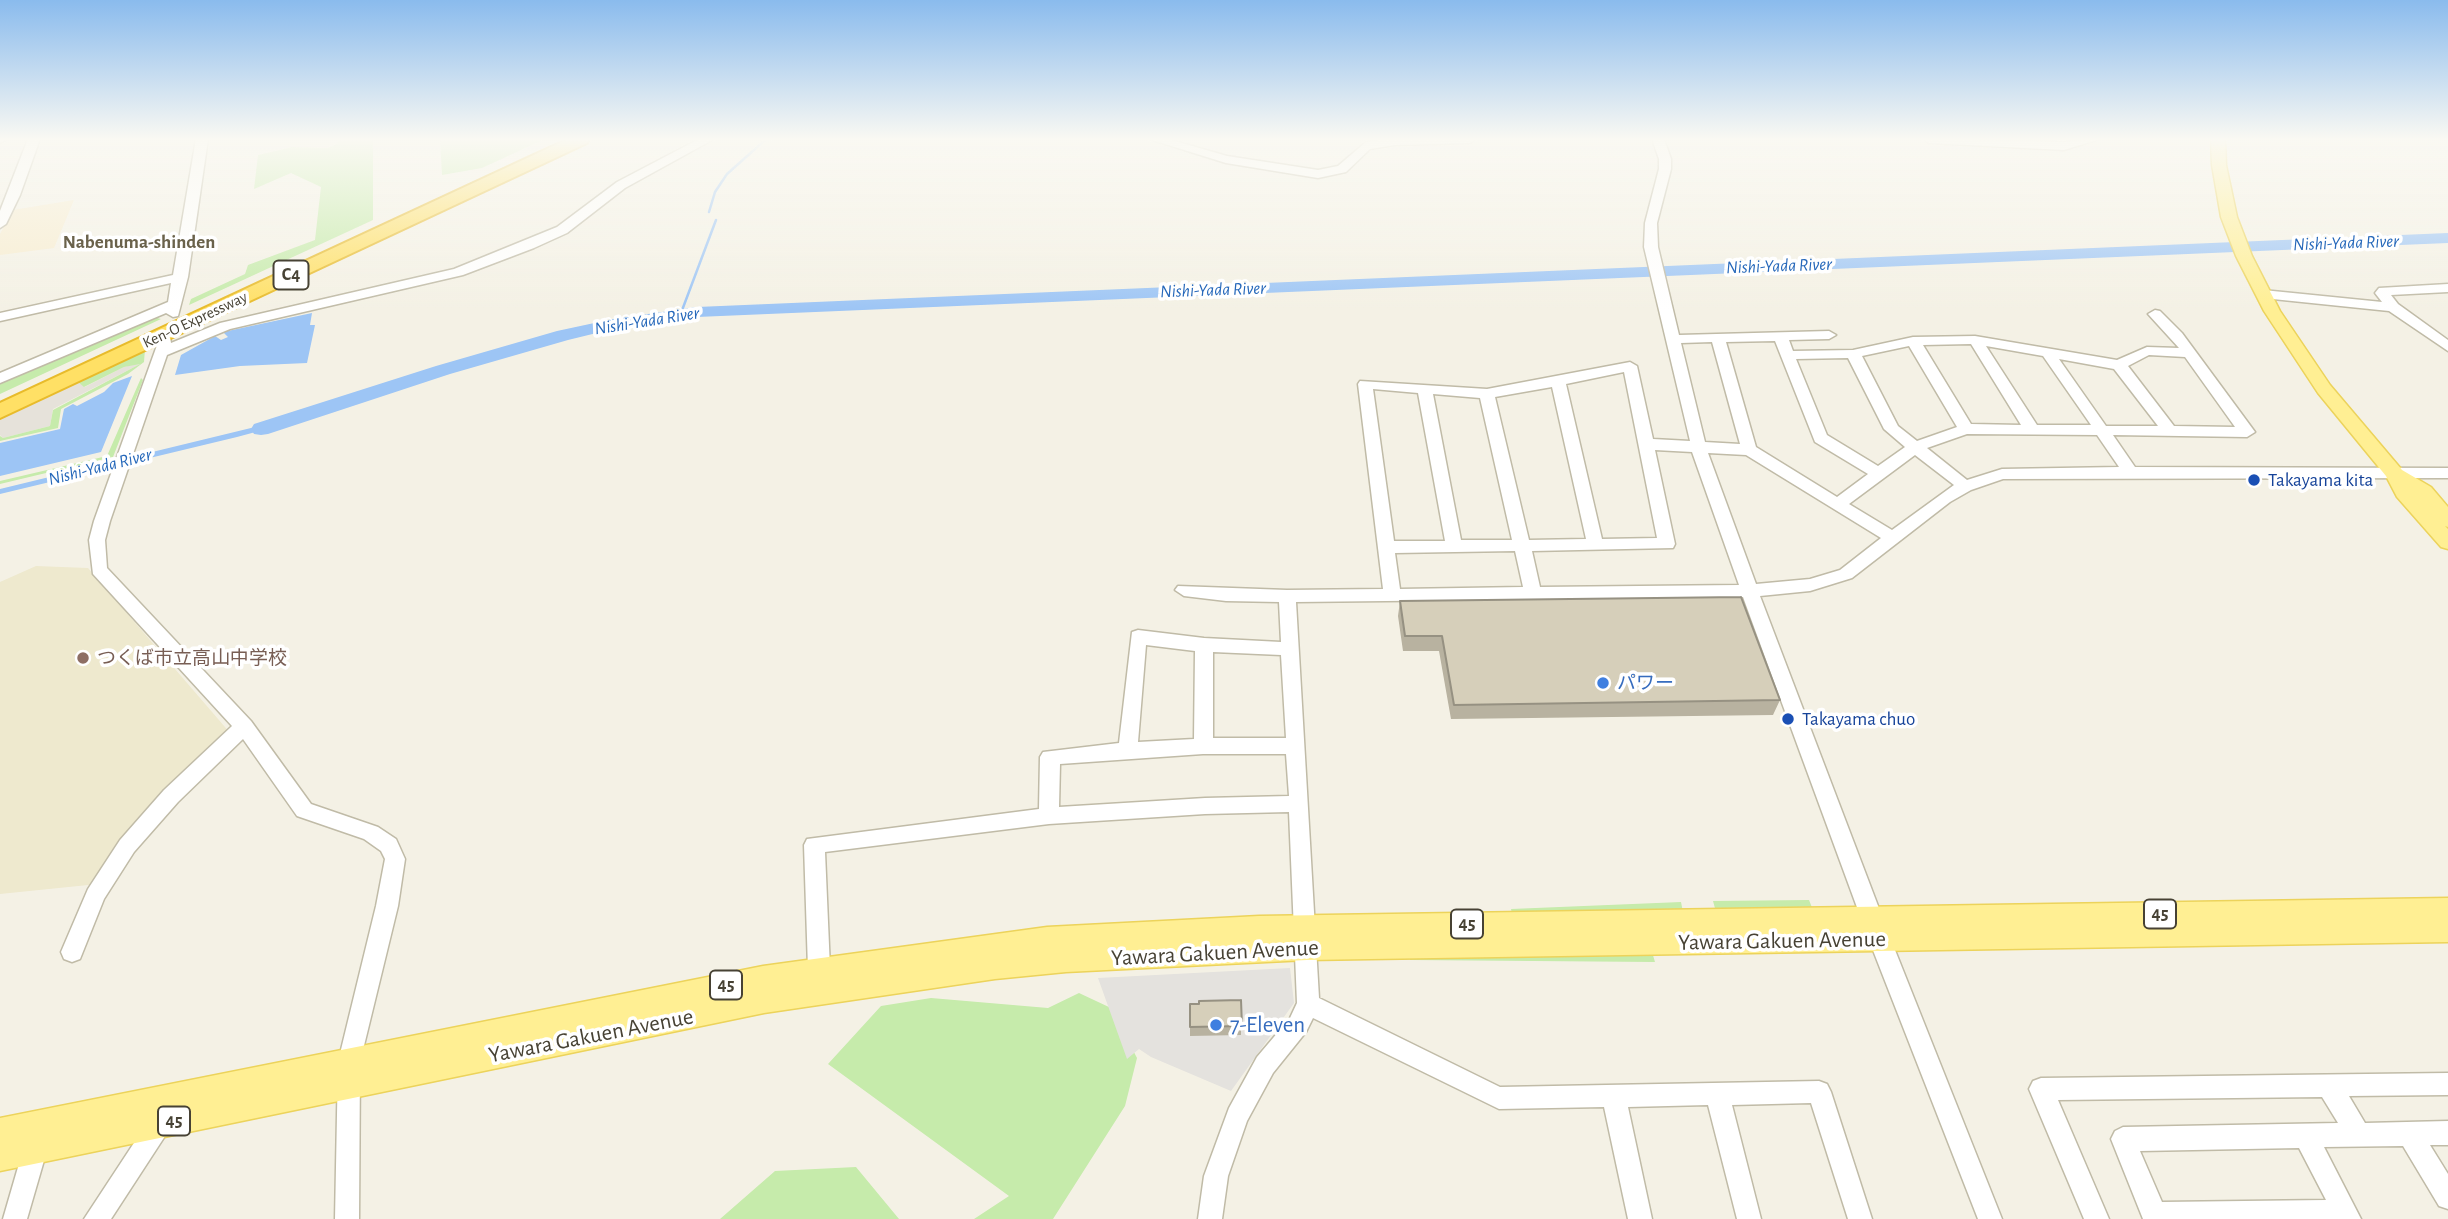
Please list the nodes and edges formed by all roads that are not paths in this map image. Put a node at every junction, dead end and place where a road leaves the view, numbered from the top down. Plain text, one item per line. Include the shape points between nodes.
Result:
1 (14, 196) edge
2 (193, 196) edge
3 (442, 196) edge
4 (459, 196) edge
5 (606, 196) edge
6 (1658, 196) edge
7 (2225, 196) edge
8 (0, 224) edge
9 (181, 277) junction
10 (2441, 288) edge
11 (2263, 294) junction
12 (2448, 301) edge
13 (2393, 307) junction
14 (2155, 314) dead end
15 (0, 317) edge
16 (1829, 335) dead end
17 (1780, 336) junction
18 (1718, 337) junction
19 (1672, 339) junction
20 (1975, 340) junction
21 (1913, 341) junction
22 (2448, 346) edge
23 (2048, 353) junction
24 (2188, 353) junction
25 (1853, 354) junction
26 (1789, 355) junction
27 (2119, 365) junction
28 (0, 378) edge
29 (1559, 381) junction
30 (1425, 389) junction
31 (1487, 394) junction
32 (0, 401) edge
33 (0, 411) edge
34 (1966, 429) junction
35 (2033, 431) junction
36 (2104, 431) junction
37 (2170, 431) junction
38 (1647, 444) junction
39 (1698, 447) junction
40 (1915, 447) junction
41 (1749, 450) junction
42 (2130, 471) junction
43 (1878, 473) junction
44 (2394, 473) junction
45 (2448, 474) edge
46 (1965, 486) junction
47 (1838, 504) junction
48 (2448, 520) edge
49 (1894, 539) junction
50 (2448, 542) edge
51 (1595, 544) junction
52 (1522, 545) junction
53 (1454, 546) junction
54 (1386, 547) junction
55 (1184, 590) dead end
56 (1750, 591) junction
57 (1533, 593) junction
58 (1392, 594) junction
59 (1287, 596) junction
60 (1204, 645) junction
61 (1290, 649) junction
62 (244, 726) junction
63 (1203, 746) junction
64 (1296, 746) junction
65 (1128, 750) junction
66 (1299, 804) junction
67 (1049, 816) junction
68 (2448, 909) edge
69 (1876, 929) junction
70 (2448, 931) edge
71 (1306, 937) junction
72 (72, 951) dead end
73 (819, 969) junction
74 (1308, 1004) junction
75 (349, 1074) junction
76 (2448, 1084) edge
77 (2329, 1086) junction
78 (1717, 1094) junction
79 (1614, 1097) junction
80 (159, 1125) junction
81 (0, 1132) edge
82 (2409, 1133) junction
83 (2448, 1133) edge
84 (2305, 1135) junction
85 (2358, 1135) junction
86 (35, 1150) junction
87 (0, 1157) edge
88 (2448, 1197) edge
89 (2347, 1216) edge
90 (2155, 1217) edge
91 (15, 1219) edge
92 (96, 1219) edge
93 (346, 1219) edge
94 (1210, 1219) edge
95 (1640, 1219) edge
96 (1749, 1219) edge
97 (1860, 1219) edge
98 (1990, 1219) edge
99 (2097, 1219) edge

1 - 8 street
2 - 9 street
3 - 32 highway, Ken-O Expressway / C4
4 - 33 highway, Ken-O Expressway / C4
5 - 62 street via 562,230 458,272 225,326 163,346 97,540 99,570
6 - 19 street via 1651,247
7 - 11 main road via 2237,239
9 - 15 street
9 - 28 street via 175,309
10 - 12 street
10 - 13 street via 2384,290
11 - 13 street
11 - 44 main road via 2324,389
13 - 22 street
14 - 24 street
16 - 17 street
17 - 18 street
17 - 26 street
18 - 19 street
18 - 41 street
19 - 39 street
20 - 21 street
20 - 23 street
20 - 35 street
21 - 25 street
21 - 34 street
23 - 27 street
23 - 36 street
24 - 27 street via 2147,351
24 - 37 street via 2247,432
25 - 26 street
25 - 40 street via 1892,429
26 - 43 street via 1820,438
27 - 37 street
29 - 31 street
29 - 38 street via 1630,366
29 - 51 street
30 - 31 street
30 - 53 street
30 - 54 street via 1365,384
31 - 52 street
34 - 35 street
34 - 40 street
35 - 36 street
36 - 37 street
36 - 42 street
38 - 39 street
38 - 51 street via 1667,544
39 - 41 street
39 - 56 street
40 - 43 street
40 - 46 street
41 - 47 street
42 - 44 street
42 - 46 street via 2026,472
43 - 47 street
44 - 45 street
44 - 48 main road via 2424,492
44 - 50 main road via 2404,492
46 - 49 street
47 - 49 street
49 - 56 street via 1846,574 1810,585
51 - 52 street
52 - 53 street
52 - 57 street
53 - 54 street
54 - 58 street
55 - 59 street
56 - 57 street
56 - 69 street
57 - 58 street
58 - 59 street
59 - 61 street
60 - 61 street
60 - 63 street
60 - 65 street via 1138,637
61 - 64 street
62 - 72 street via 127,846 95,895
62 - 75 street via 304,810 371,834 389,845 395,859
63 - 64 street
63 - 65 street
64 - 66 street
65 - 67 street via 1050,757
66 - 67 street
66 - 71 street
67 - 73 street via 814,845
68 - 69 main road, Yawara Gakuen Avenue / 45
69 - 70 main road, Yawara Gakuen Avenue / 45
69 - 71 main road, Yawara Gakuen Avenue / 45
69 - 98 street
71 - 73 main road, Yawara Gakuen Avenue / 45 via 1189,930 1047,939
71 - 74 street
71 - 75 main road, Yawara Gakuen Avenue / 45 via 895,981
73 - 75 main road, Yawara Gakuen Avenue / 45 via 652,999
74 - 79 street via 1499,1098
74 - 94 street via 1298,1025 1265,1065 1237,1116 1216,1176
75 - 80 main road, Yawara Gakuen Avenue / 45
75 - 81 main road, Yawara Gakuen Avenue / 45
75 - 93 street
76 - 77 street
77 - 85 street
77 - 99 street via 2041,1089
78 - 79 street
78 - 96 street
78 - 97 street via 1819,1092
79 - 95 street
80 - 86 main road, Yawara Gakuen Avenue / 45
80 - 92 street
82 - 83 street
82 - 85 street
82 - 88 street
84 - 85 street
84 - 89 street
84 - 90 street via 2123,1139
86 - 87 main road, Yawara Gakuen Avenue / 45
86 - 91 street
89 - 90 street

